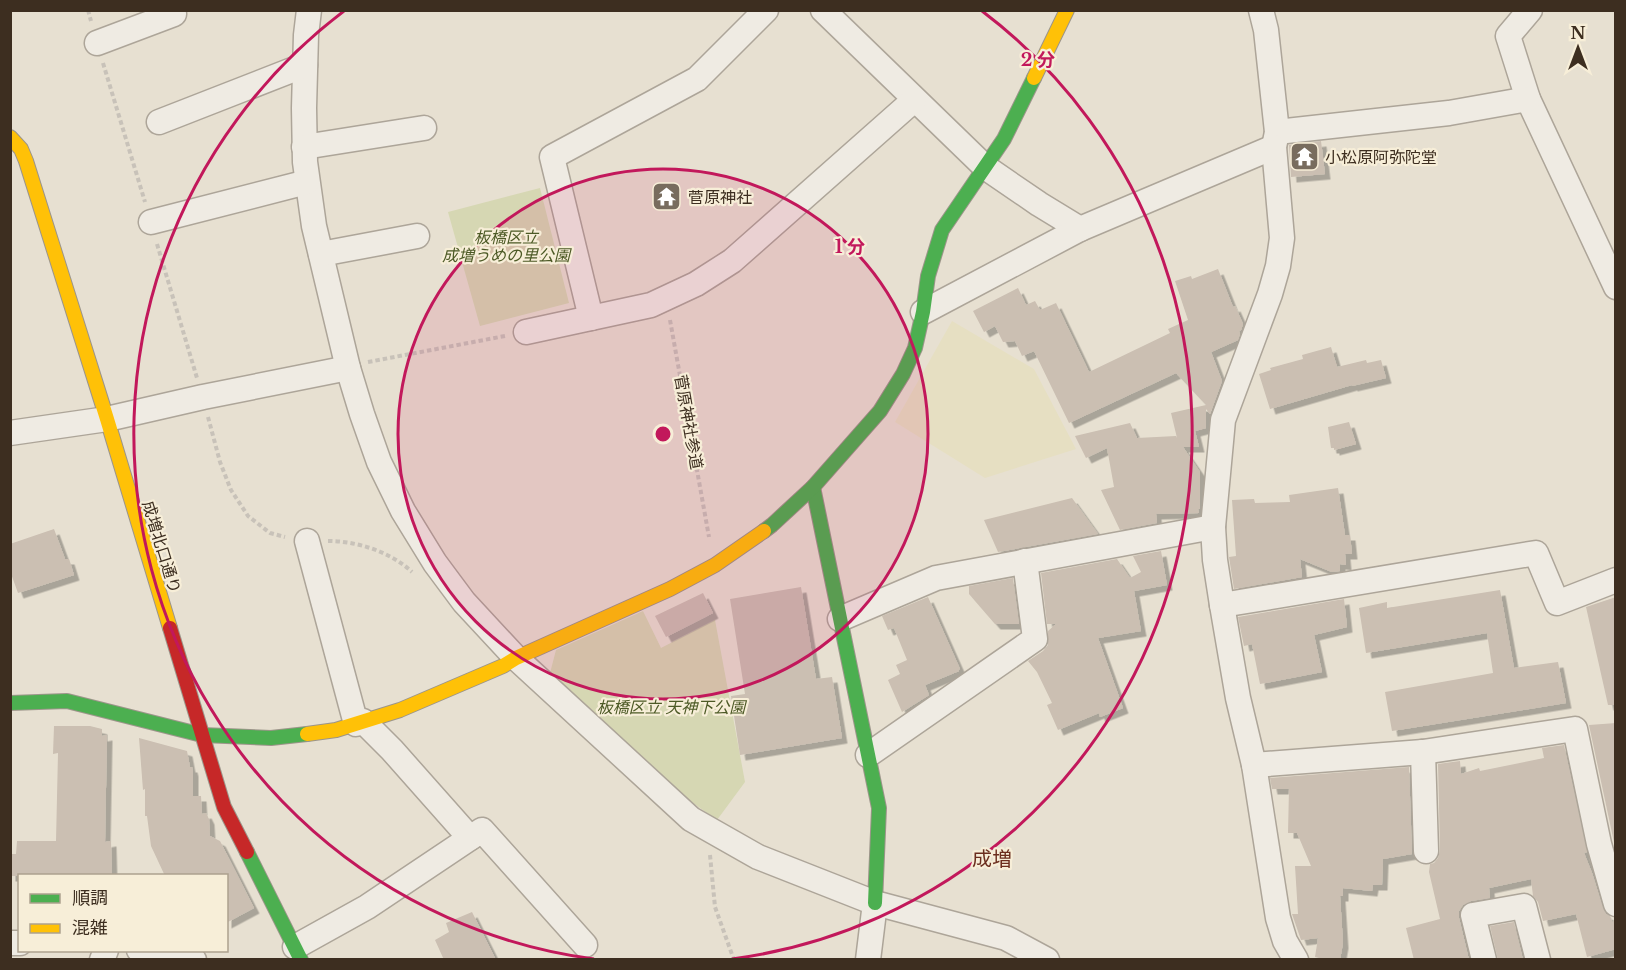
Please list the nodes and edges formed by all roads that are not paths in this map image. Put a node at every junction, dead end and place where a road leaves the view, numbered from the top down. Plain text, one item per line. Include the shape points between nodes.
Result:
1 (173, 10) edge
2 (309, 10) edge
3 (766, 10) edge
4 (823, 10) edge
5 (1067, 10) edge
6 (1261, 10) edge
7 (1530, 10) edge
8 (97, 43) road end
9 (305, 65) junction
10 (1528, 99) junction
11 (914, 100) junction
12 (159, 122) dead end
13 (424, 128) dead end
14 (10, 137) edge
15 (1276, 140) junction
16 (304, 147) junction
17 (985, 167) junction
18 (307, 182) junction
19 (151, 222) road end
20 (1080, 229) junction
21 (417, 236) dead end
22 (321, 254) junction
23 (1616, 287) edge
24 (923, 312) junction
25 (591, 318) junction
26 (526, 332) road end
27 (353, 366) junction
28 (106, 419) junction
29 (10, 433) edge
30 (813, 487) junction
31 (1213, 527) junction
32 (307, 541) road end
33 (1025, 561) junction
34 (1616, 580) edge
35 (1222, 605) junction
36 (840, 619) junction
37 (516, 658) junction
38 (10, 703) edge
39 (359, 723) junction
40 (202, 735) junction
41 (1423, 752) junction
42 (868, 755) junction
43 (1254, 765) junction
44 (470, 838) junction
45 (1426, 850) dead end
46 (1616, 904) edge
47 (874, 914) junction
48 (585, 945) dead end
49 (145, 952) edge
50 (298, 953) edge
51 (194, 960) edge
52 (854, 960) edge
53 (868, 960) edge
54 (1047, 960) edge
55 (1296, 960) edge
56 (1484, 960) edge
57 (1538, 960) edge

1 - 8 street via 174,14
2 - 9 street
3 - 25 street via 697,79 552,157
4 - 11 street
5 - 17 street via 1004,139
6 - 15 street
7 - 10 street via 1508,36
9 - 12 street
9 - 16 street
10 - 15 street
10 - 23 street
11 - 17 street
11 - 25 street via 732,261 696,284 651,305
13 - 16 street
14 - 28 street, 成増北口通り via 27,160
15 - 20 street
15 - 31 street via 1282,238 1278,266 1223,420
16 - 18 street
17 - 20 street
17 - 24 street via 942,230 928,276
18 - 19 street
18 - 22 street
20 - 24 street
21 - 22 street
22 - 27 street
24 - 30 street via 915,348 880,411
25 - 26 street
27 - 28 street
27 - 37 street via 362,414 379,462 403,511 464,602
28 - 29 street
28 - 40 street, 成増北口通り
30 - 36 street
30 - 37 street via 772,525 715,565
31 - 33 street
31 - 35 street
32 - 39 street
33 - 36 street via 936,578
33 - 42 street via 1035,639
34 - 35 street via 1557,603 1536,553
35 - 43 street
36 - 42 street
37 - 39 street via 400,710
37 - 47 street via 691,819
38 - 40 street via 67,701
39 - 40 street via 336,730 271,738
39 - 44 street via 392,750
40 - 50 street, 成増北口通り via 224,807
41 - 43 street
41 - 45 street
41 - 46 street via 1575,729
42 - 47 street via 879,808
43 - 55 street via 1278,918
44 - 48 street via 482,830
44 - 50 street
47 - 52 street
47 - 53 street
47 - 54 street via 1006,939
49 - 51 street
56 - 57 street via 1473,915 1524,906

